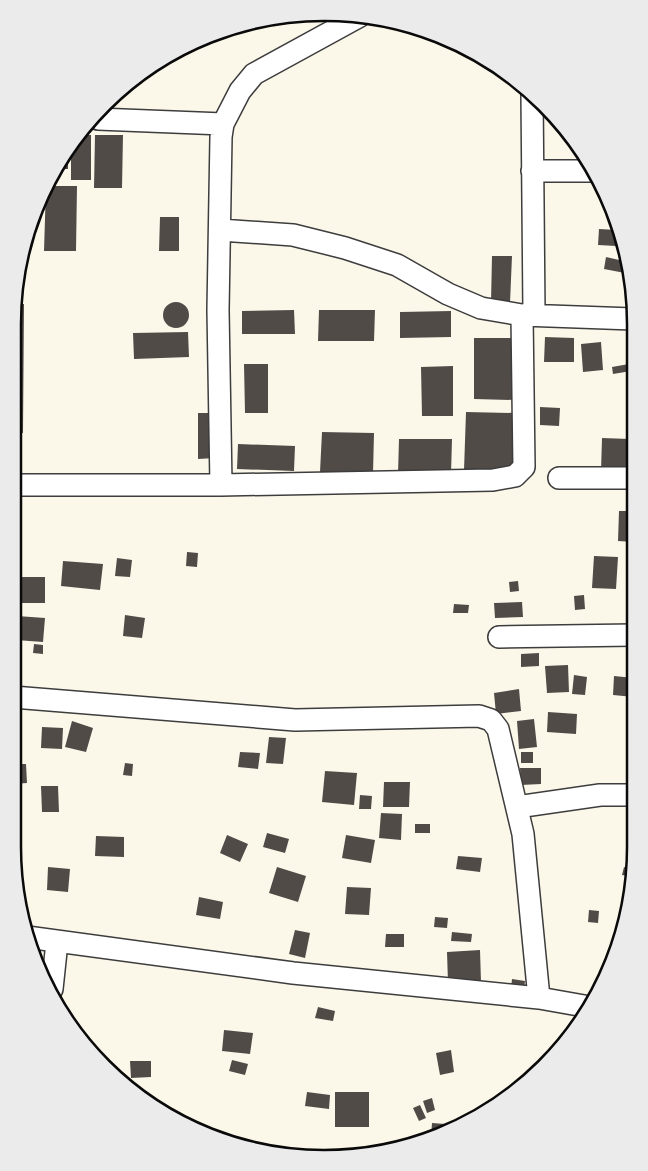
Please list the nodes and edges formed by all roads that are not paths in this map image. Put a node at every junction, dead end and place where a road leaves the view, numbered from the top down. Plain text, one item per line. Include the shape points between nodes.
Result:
1 (348, 22) edge
2 (532, 104) edge
3 (102, 118) edge
4 (223, 124) junction
5 (584, 170) edge
6 (532, 171) junction
7 (220, 230) junction
8 (528, 314) junction
9 (627, 319) edge
10 (559, 478) dead end
11 (627, 478) edge
12 (21, 485) edge
13 (221, 485) junction
14 (627, 634) edge
15 (499, 637) dead end
16 (21, 698) edge
17 (627, 795) edge
18 (517, 807) junction
19 (36, 938) edge
20 (57, 942) junction
21 (53, 982) edge
22 (539, 998) junction
23 (582, 1006) edge

1 - 4 street via 254,74 240,91
2 - 6 street
3 - 4 street
4 - 7 street
5 - 6 street
6 - 8 street
7 - 8 street via 293,235 345,248 397,265 464,302 481,308
7 - 13 street
8 - 9 street
8 - 13 street via 524,468 515,476 493,480
10 - 11 street
12 - 13 street
14 - 15 street
16 - 18 street via 295,720 479,716 491,720 498,729
17 - 18 street via 600,795
18 - 22 street via 523,834
19 - 20 street
20 - 21 street
20 - 22 street via 293,973
22 - 23 street

